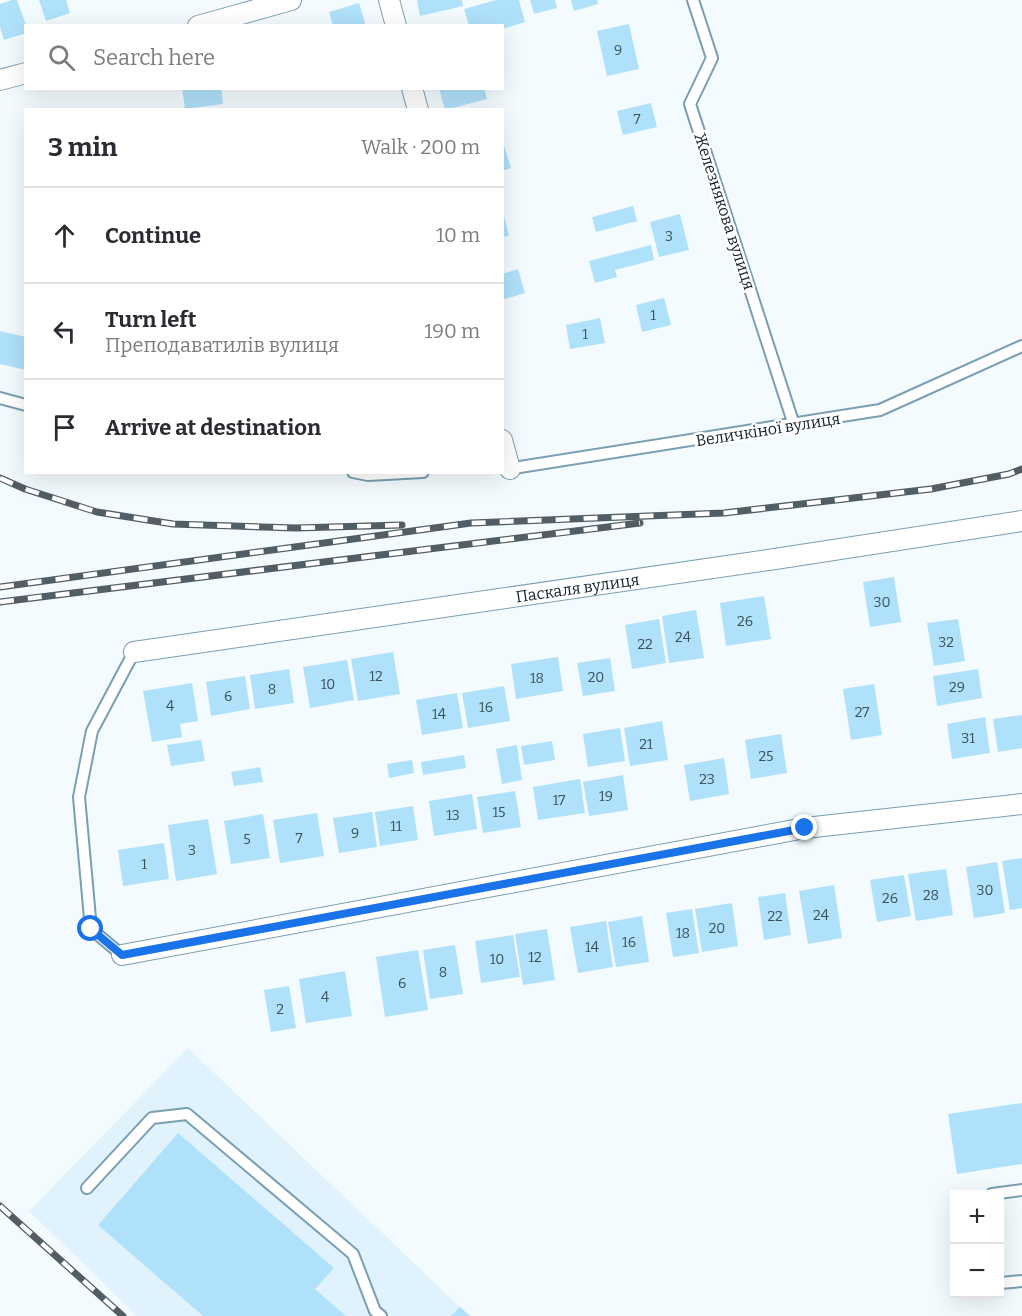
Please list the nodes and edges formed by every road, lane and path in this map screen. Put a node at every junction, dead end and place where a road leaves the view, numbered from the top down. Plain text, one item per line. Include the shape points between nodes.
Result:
1 (291, 0) edge
2 (390, 0) edge
3 (693, 0) edge
4 (205, 24) edge
5 (396, 24) edge
6 (24, 74) edge
7 (0, 80) edge
8 (413, 90) edge
9 (417, 108) edge
10 (1022, 346) edge
11 (0, 398) edge
12 (24, 404) edge
13 (794, 425) junction
14 (506, 469) edge
15 (363, 474) edge
16 (386, 474) edge
17 (1022, 520) edge
18 (134, 652) joint
19 (1022, 804) edge
20 (122, 955) joint
21 (87, 1188) dead end
22 (1022, 1190) edge
23 (1004, 1192) edge
24 (1022, 1281) edge
25 (1004, 1283) edge
26 (381, 1316) edge

1 - 4 street
2 - 5 street
3 - 13 lane, Железнякова вулиця via 712,58 690,104
6 - 7 street
8 - 9 street
10 - 13 lane, Величкіної вулиця via 880,410
11 - 12 lane
13 - 14 lane, Величкіної вулиця
15 - 16 lane
17 - 18 street, Паскаля вулиця
18 - 20 lane via 92,731 79,797 91,929
19 - 20 street via 805,828
21 - 26 lane via 152,1118 187,1114 353,1254 375,1311
22 - 23 lane
24 - 25 lane

